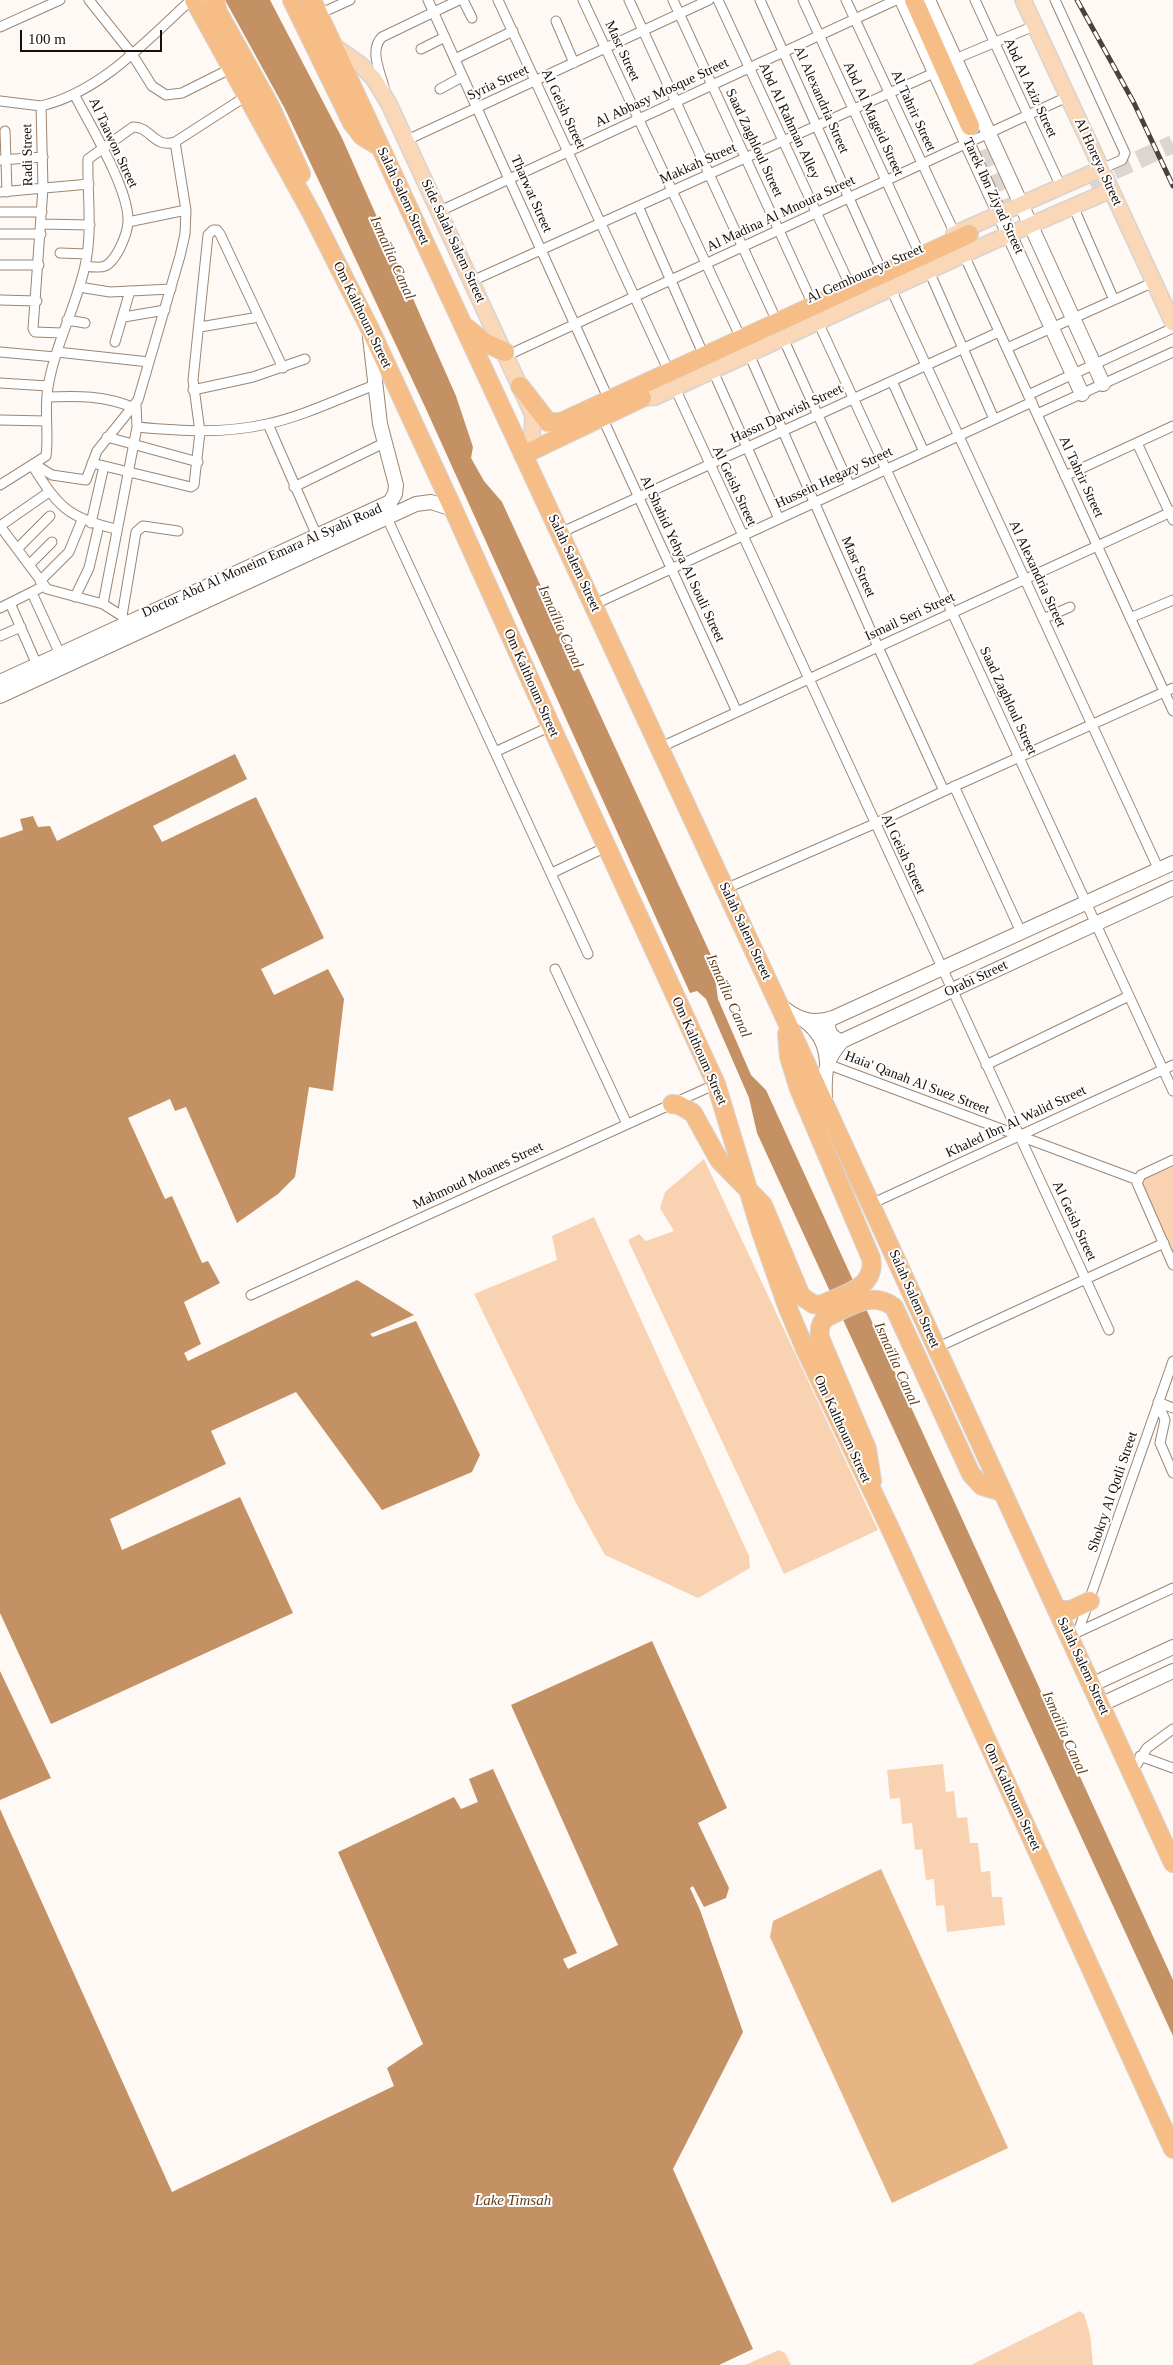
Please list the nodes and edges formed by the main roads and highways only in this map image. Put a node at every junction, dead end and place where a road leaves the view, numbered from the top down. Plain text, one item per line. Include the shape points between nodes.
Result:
1 (193, 0) edge
2 (215, 0) edge
3 (292, 0) edge
4 (914, 0) edge
5 (1023, 0) edge
6 (315, 7) edge
7 (333, 45) junction
8 (969, 134) tunnel mouth
9 (380, 147) junction
10 (1101, 169) junction
11 (1111, 190) junction
12 (312, 214) junction
13 (971, 239) junction
14 (461, 322) junction
15 (1173, 323) edge
16 (506, 354) junction
17 (520, 386) junction
18 (639, 393) junction
19 (523, 455) junction
20 (795, 1020) junction
21 (672, 1104) road end
22 (746, 1188) junction
23 (866, 1292) junction
24 (824, 1311) junction
25 (871, 1492) junction
26 (1002, 1492) junction
27 (1090, 1601) road end
28 (1057, 1610) junction
29 (1173, 1863) edge
30 (1173, 2148) edge

1 - 12 highway, Om Kalthoum Street
2 - 12 highway via 218,12 293,153
3 - 9 highway via 352,123
4 - 8 highway
5 - 10 main road, Al Horeya Street
6 - 7 highway, Salah Salem Street
7 - 9 highway, Salah Salem Street
7 - 16 main road, Side Salah Salem Street via 360,64 387,99
9 - 14 highway, Salah Salem Street
10 - 11 main road, Al Horeya Street
10 - 13 main road, Al Gemhoureya Street via 1001,213
11 - 13 main road, Al Gemhoureya Street via 1011,234
11 - 15 main road, Al Horeya Street
12 - 22 highway, Om Kalthoum Street via 370,329 716,1084
13 - 18 highway, Al Gemhoureya Street
13 - 18 main road, Al Gemhoureya Street via 929,271 891,289 655,397
13 - 18 main road, Al Gemhoureya Street via 918,250 774,314 643,376
14 - 16 highway via 484,342
14 - 19 highway, Salah Salem Street
16 - 17 main road, Side Salah Salem Street
17 - 18 highway, Al Gemhoureya Street via 548,422 553,423 609,400
17 - 19 main road, Side Salah Salem Street via 534,423 532,438
18 - 19 highway, Al Gemhoureya Street via 602,417
19 - 20 highway, Salah Salem Street via 778,1003
20 - 23 highway via 789,1057 799,1089 872,1258 872,1273
20 - 26 highway, Salah Salem Street via 825,1106
21 - 22 highway via 693,1113 718,1160
22 - 24 highway via 759,1198 768,1214 801,1296
22 - 25 highway, Om Kalthoum Street via 787,1306
23 - 24 highway
23 - 26 highway via 894,1307 971,1474 982,1486
24 - 25 highway via 820,1338 867,1449 872,1475
25 - 30 highway, Om Kalthoum Street
26 - 28 highway, Salah Salem Street
27 - 28 highway via 1071,1610
28 - 29 highway, Salah Salem Street via 1074,1634 1091,1685

